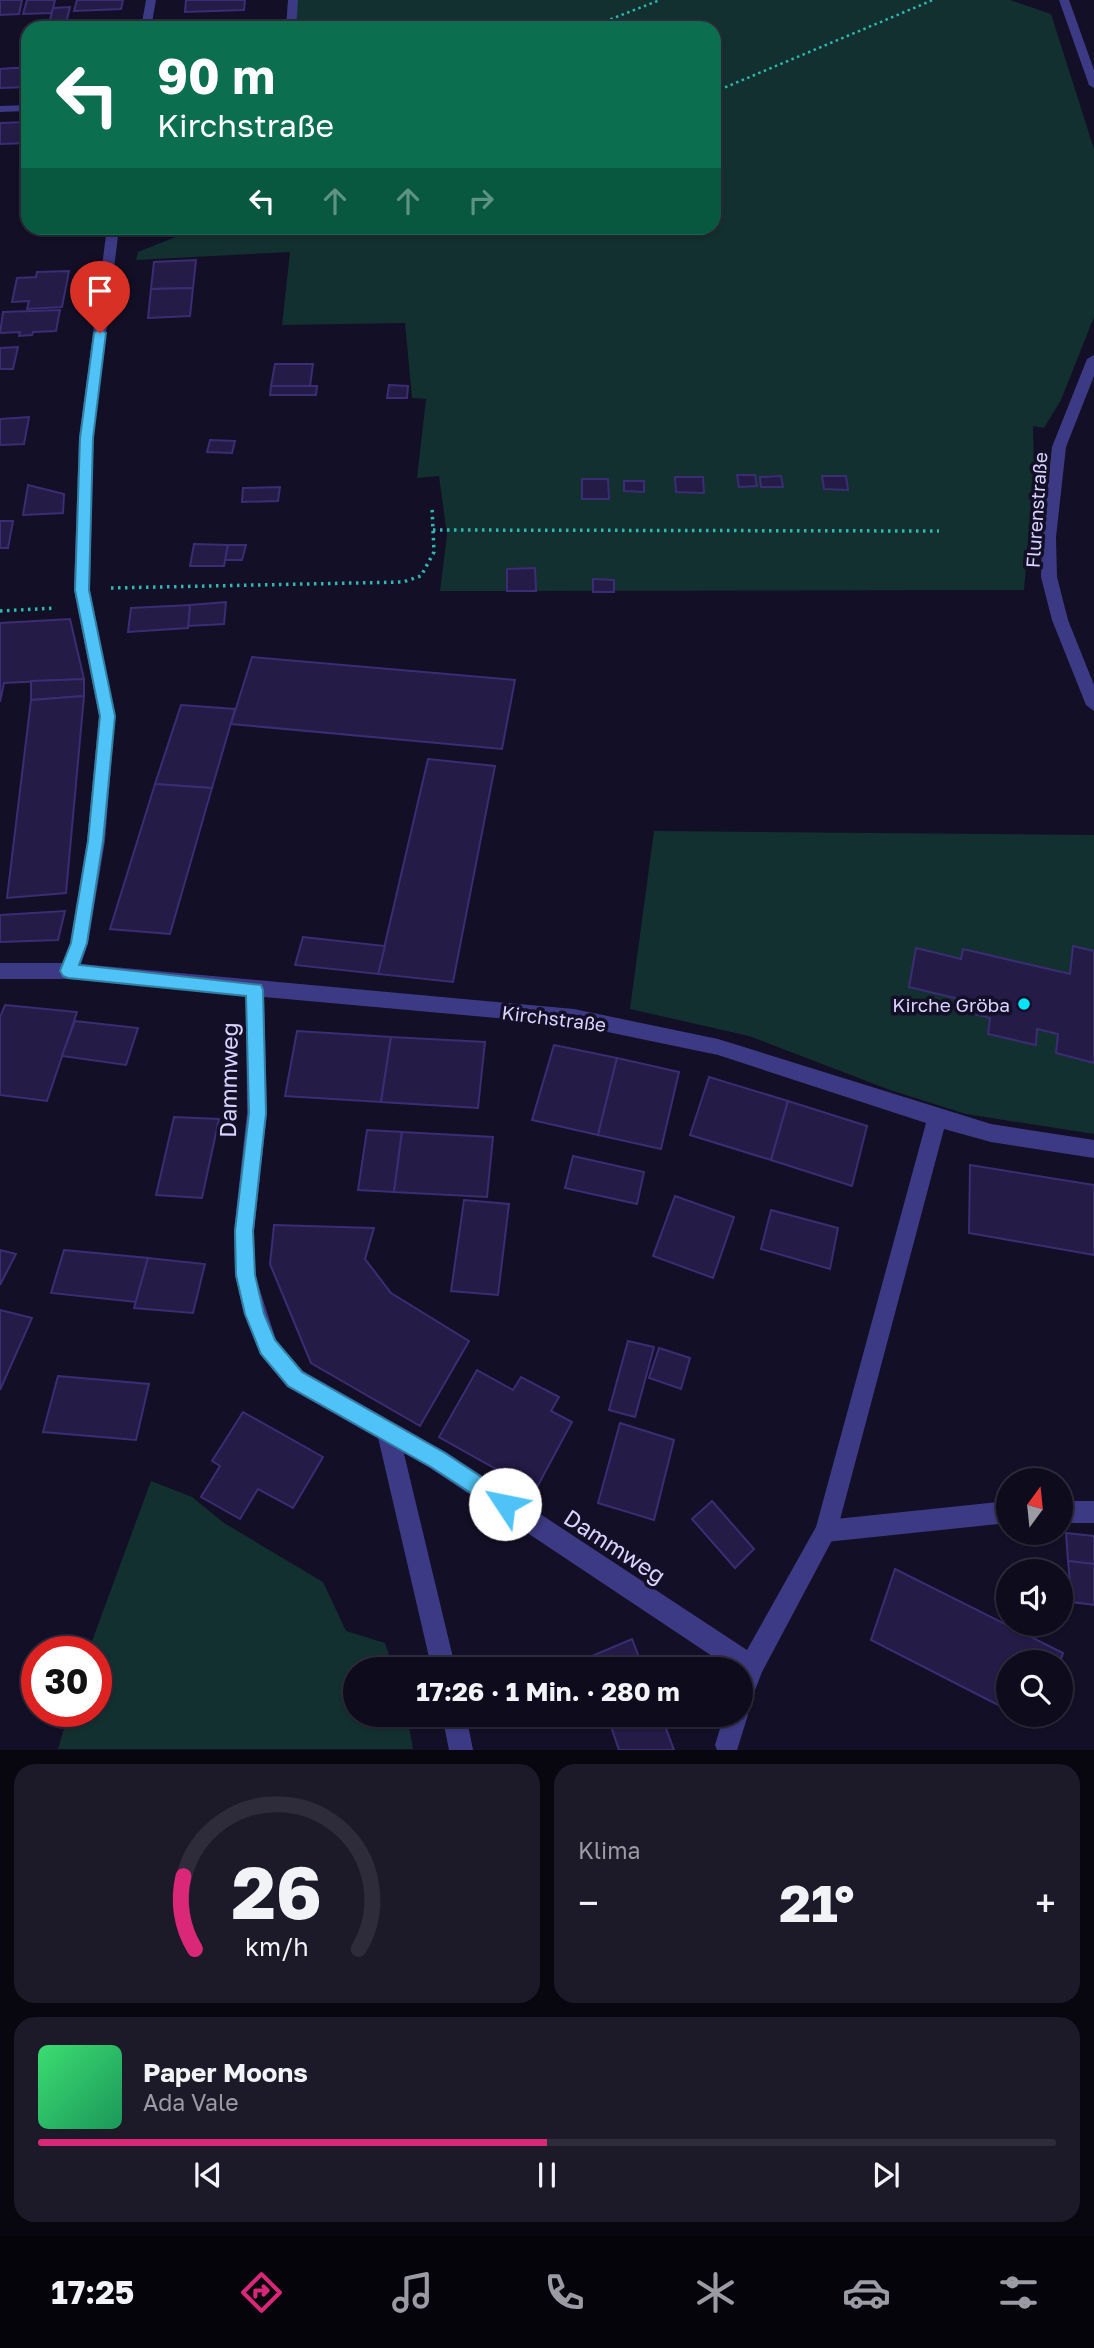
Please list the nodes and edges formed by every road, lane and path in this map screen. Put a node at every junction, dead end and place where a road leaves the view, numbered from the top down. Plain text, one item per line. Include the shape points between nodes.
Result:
1 (151, 0) edge
2 (293, 0) edge
3 (660, 0) edge
4 (933, 0) edge
5 (1064, 0) edge
6 (147, 21) edge
7 (291, 21) edge
8 (606, 21) edge
9 (1094, 85) edge
10 (721, 89) edge
11 (21, 108) edge
12 (0, 109) edge
13 (112, 235) edge
14 (1094, 359) edge
15 (432, 507) dead end
16 (433, 530) junction
17 (939, 531) dead end
18 (82, 590) junction
19 (85, 607) junction
20 (0, 611) edge
21 (1094, 705) edge
22 (0, 971) edge
23 (68, 971) junction
24 (255, 990) junction
25 (937, 1118) junction
26 (1094, 1149) edge
27 (388, 1433) junction
28 (1073, 1512) edge
29 (1094, 1512) edge
30 (996, 1513) edge
31 (826, 1531) junction
32 (441, 1657) edge
33 (736, 1657) edge
34 (753, 1663) edge
35 (456, 1727) edge
36 (732, 1727) edge
37 (727, 1745) dead end
38 (461, 1749) edge

1 - 6 street
2 - 7 street
3 - 8 path
4 - 10 path
5 - 9 street
11 - 12 street
13 - 18 street via 86,438
14 - 21 street, Flurenstraße via 1059,447 1049,537 1049,577 1060,620
15 - 16 path
16 - 17 path
16 - 18 path via 429,565 421,576 403,582
18 - 19 street
19 - 20 path
19 - 23 street via 107,716 96,841 79,943
22 - 23 street, Kirchstraße
23 - 24 street, Kirchstraße
24 - 25 street, Kirchstraße via 574,1017 718,1047
24 - 27 street, Dammweg via 257,1113 244,1231 245,1275 255,1314 268,1347 295,1379
25 - 26 street, Kirchstraße via 991,1133
25 - 31 street
27 - 32 street
27 - 33 street, Dammweg via 438,1460
28 - 29 street
30 - 31 street
31 - 34 street
35 - 38 street
36 - 37 street

